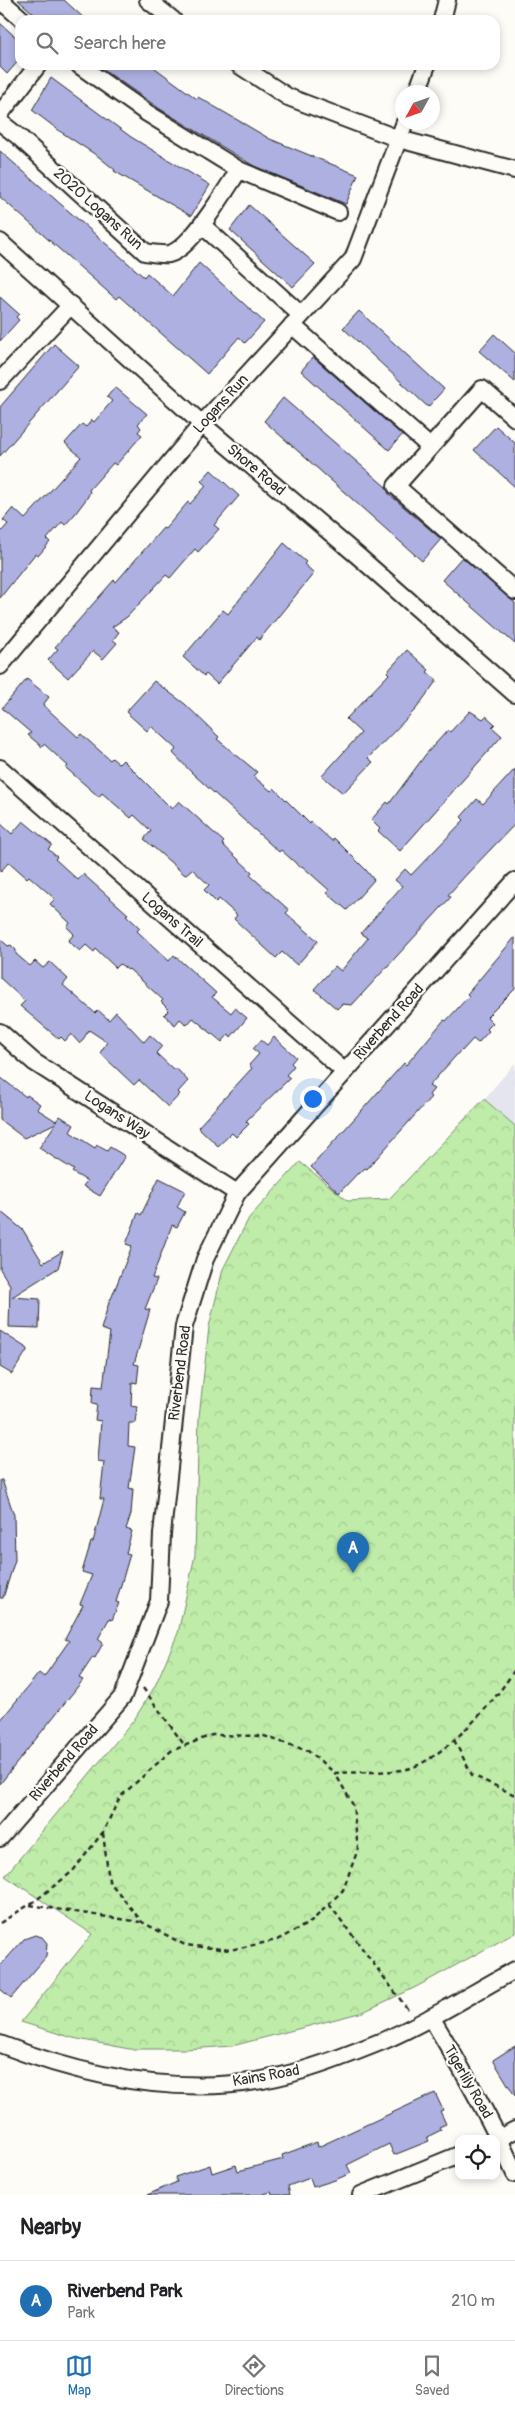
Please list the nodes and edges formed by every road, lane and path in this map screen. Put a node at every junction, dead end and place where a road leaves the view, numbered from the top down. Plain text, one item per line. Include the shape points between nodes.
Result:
1 (0, 0) edge
2 (148, 0) edge
3 (447, 0) edge
4 (17, 15) edge
5 (166, 15) edge
6 (443, 15) edge
7 (34, 70) edge
8 (86, 70) edge
9 (247, 70) edge
10 (425, 70) edge
11 (420, 85) edge
12 (0, 114) edge
13 (0, 122) edge
14 (402, 130) edge
15 (399, 139) junction
16 (239, 170) junction
17 (515, 170) edge
18 (338, 212) dead end
19 (202, 225) junction
20 (0, 242) edge
21 (72, 305) junction
22 (296, 320) junction
23 (0, 382) edge
24 (515, 418) edge
25 (202, 424) junction
26 (430, 447) junction
27 (515, 590) edge
28 (0, 666) edge
29 (515, 694) edge
30 (0, 768) edge
31 (515, 881) edge
32 (0, 1032) edge
33 (344, 1072) junction
34 (238, 1193) junction
35 (135, 1664) junction
36 (515, 1669) edge
37 (454, 1740) junction
38 (185, 1746) junction
39 (335, 1773) junction
40 (515, 1795) edge
41 (103, 1832) junction
42 (0, 1838) edge
43 (329, 1904) junction
44 (28, 1905) junction
45 (142, 1922) junction
46 (0, 1923) edge
47 (515, 1970) edge
48 (424, 2020) junction
49 (0, 2044) edge
50 (515, 2130) edge
51 (496, 2135) edge
52 (500, 2139) edge
53 (500, 2144) edge
54 (455, 2158) edge
55 (515, 2174) edge
56 (361, 2195) edge

1 - 4 street
2 - 5 street
3 - 6 street
7 - 12 street
8 - 16 street via 147,113
9 - 15 street via 288,96
10 - 11 street
13 - 19 street, 2020 Logans Run via 145,252 169,254
14 - 15 street, Logans Run
15 - 17 street
15 - 22 street, Logans Run via 353,259
16 - 18 street
16 - 19 street, 2020 Logans Run
19 - 22 street
20 - 21 street, Shore Road
21 - 23 street
21 - 25 street, Shore Road
22 - 25 street, Logans Run
22 - 26 street
24 - 26 street via 482,388
25 - 28 street, Logans Run
25 - 29 street, Shore Road
26 - 27 street via 396,486
30 - 33 street, Logans Trail
31 - 33 street, Riverbend Road
32 - 34 street, Logans Way via 34,1062
33 - 34 street, Riverbend Road
34 - 35 street, Riverbend Road via 205,1259 184,1326 162,1534 159,1601
35 - 38 path via 143,1688
35 - 42 street, Riverbend Road via 122,1696
36 - 37 path via 503,1689
37 - 39 path via 411,1768
37 - 40 path via 472,1775
38 - 39 path via 212,1735 264,1736 308,1751
38 - 41 path via 171,1751 120,1797
39 - 43 path via 352,1805 358,1850 343,1890
41 - 44 path via 73,1871
41 - 45 path via 109,1881
43 - 45 path via 311,1922 277,1940 230,1950 185,1945
43 - 48 path
44 - 45 path
44 - 46 path
47 - 48 street, Kains Road
48 - 49 street, Kains Road via 386,2039 302,2071 254,2081 192,2087 91,2074
48 - 51 street, Tigerlily Road via 472,2086
50 - 52 street
53 - 55 street, Tigerlily Road
54 - 56 street

